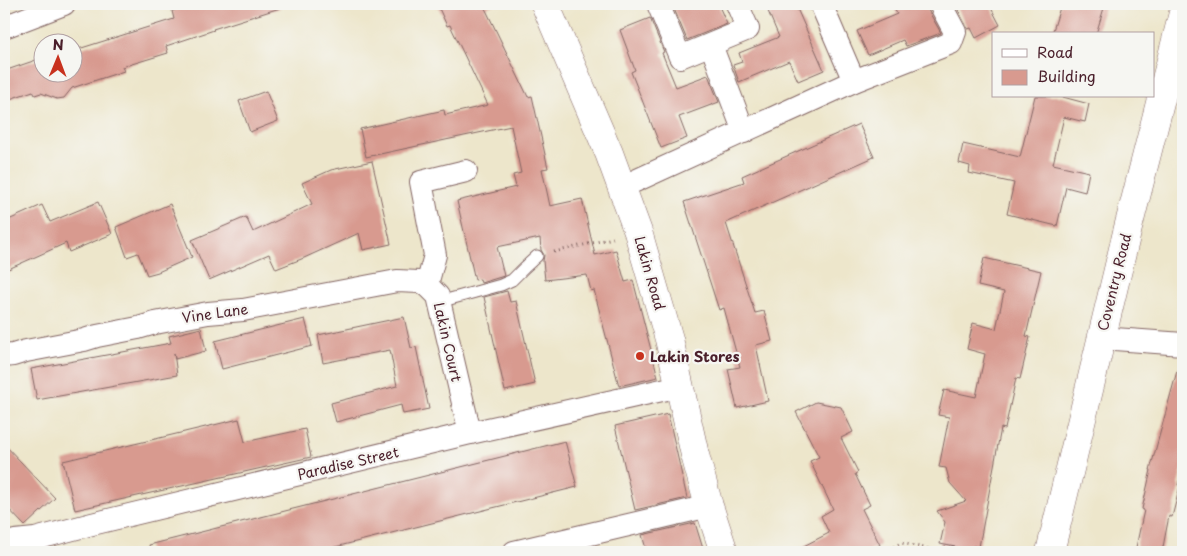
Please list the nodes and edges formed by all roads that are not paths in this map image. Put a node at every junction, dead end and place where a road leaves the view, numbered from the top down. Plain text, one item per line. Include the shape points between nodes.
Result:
1 (64, 4) edge
2 (545, 4) edge
3 (658, 4) edge
4 (737, 4) edge
5 (821, 4) edge
6 (940, 4) edge
7 (1183, 13) edge
8 (4, 27) edge
9 (711, 45) junction
10 (854, 81) junction
11 (744, 132) junction
12 (466, 171) dead end
13 (622, 187) junction
14 (537, 256) road end
15 (433, 294) junction
16 (1101, 338) junction
17 (1183, 344) edge
18 (4, 356) edge
19 (680, 386) junction
20 (470, 433) junction
21 (709, 506) junction
22 (14, 544) edge
23 (514, 552) edge
24 (724, 552) edge
25 (1050, 552) edge

1 - 8 street
2 - 13 street, Lakin Road
3 - 9 street via 680,57
4 - 9 street via 748,30
5 - 10 street
6 - 10 street via 955,32 951,43
7 - 16 street, Coventry Road
9 - 11 street
10 - 11 street
11 - 13 street
12 - 15 street, Lakin Court via 421,182 435,255
13 - 19 street, Lakin Road via 638,232
14 - 15 lane via 512,280 501,285
15 - 18 street, Vine Lane via 419,282 397,281 243,310 208,312
15 - 20 street, Lakin Court
16 - 17 street
16 - 25 street, Coventry Road
19 - 20 street, Paradise Street
19 - 21 street, Lakin Road
20 - 22 street, Paradise Street
21 - 23 street
21 - 24 street, Lakin Road

